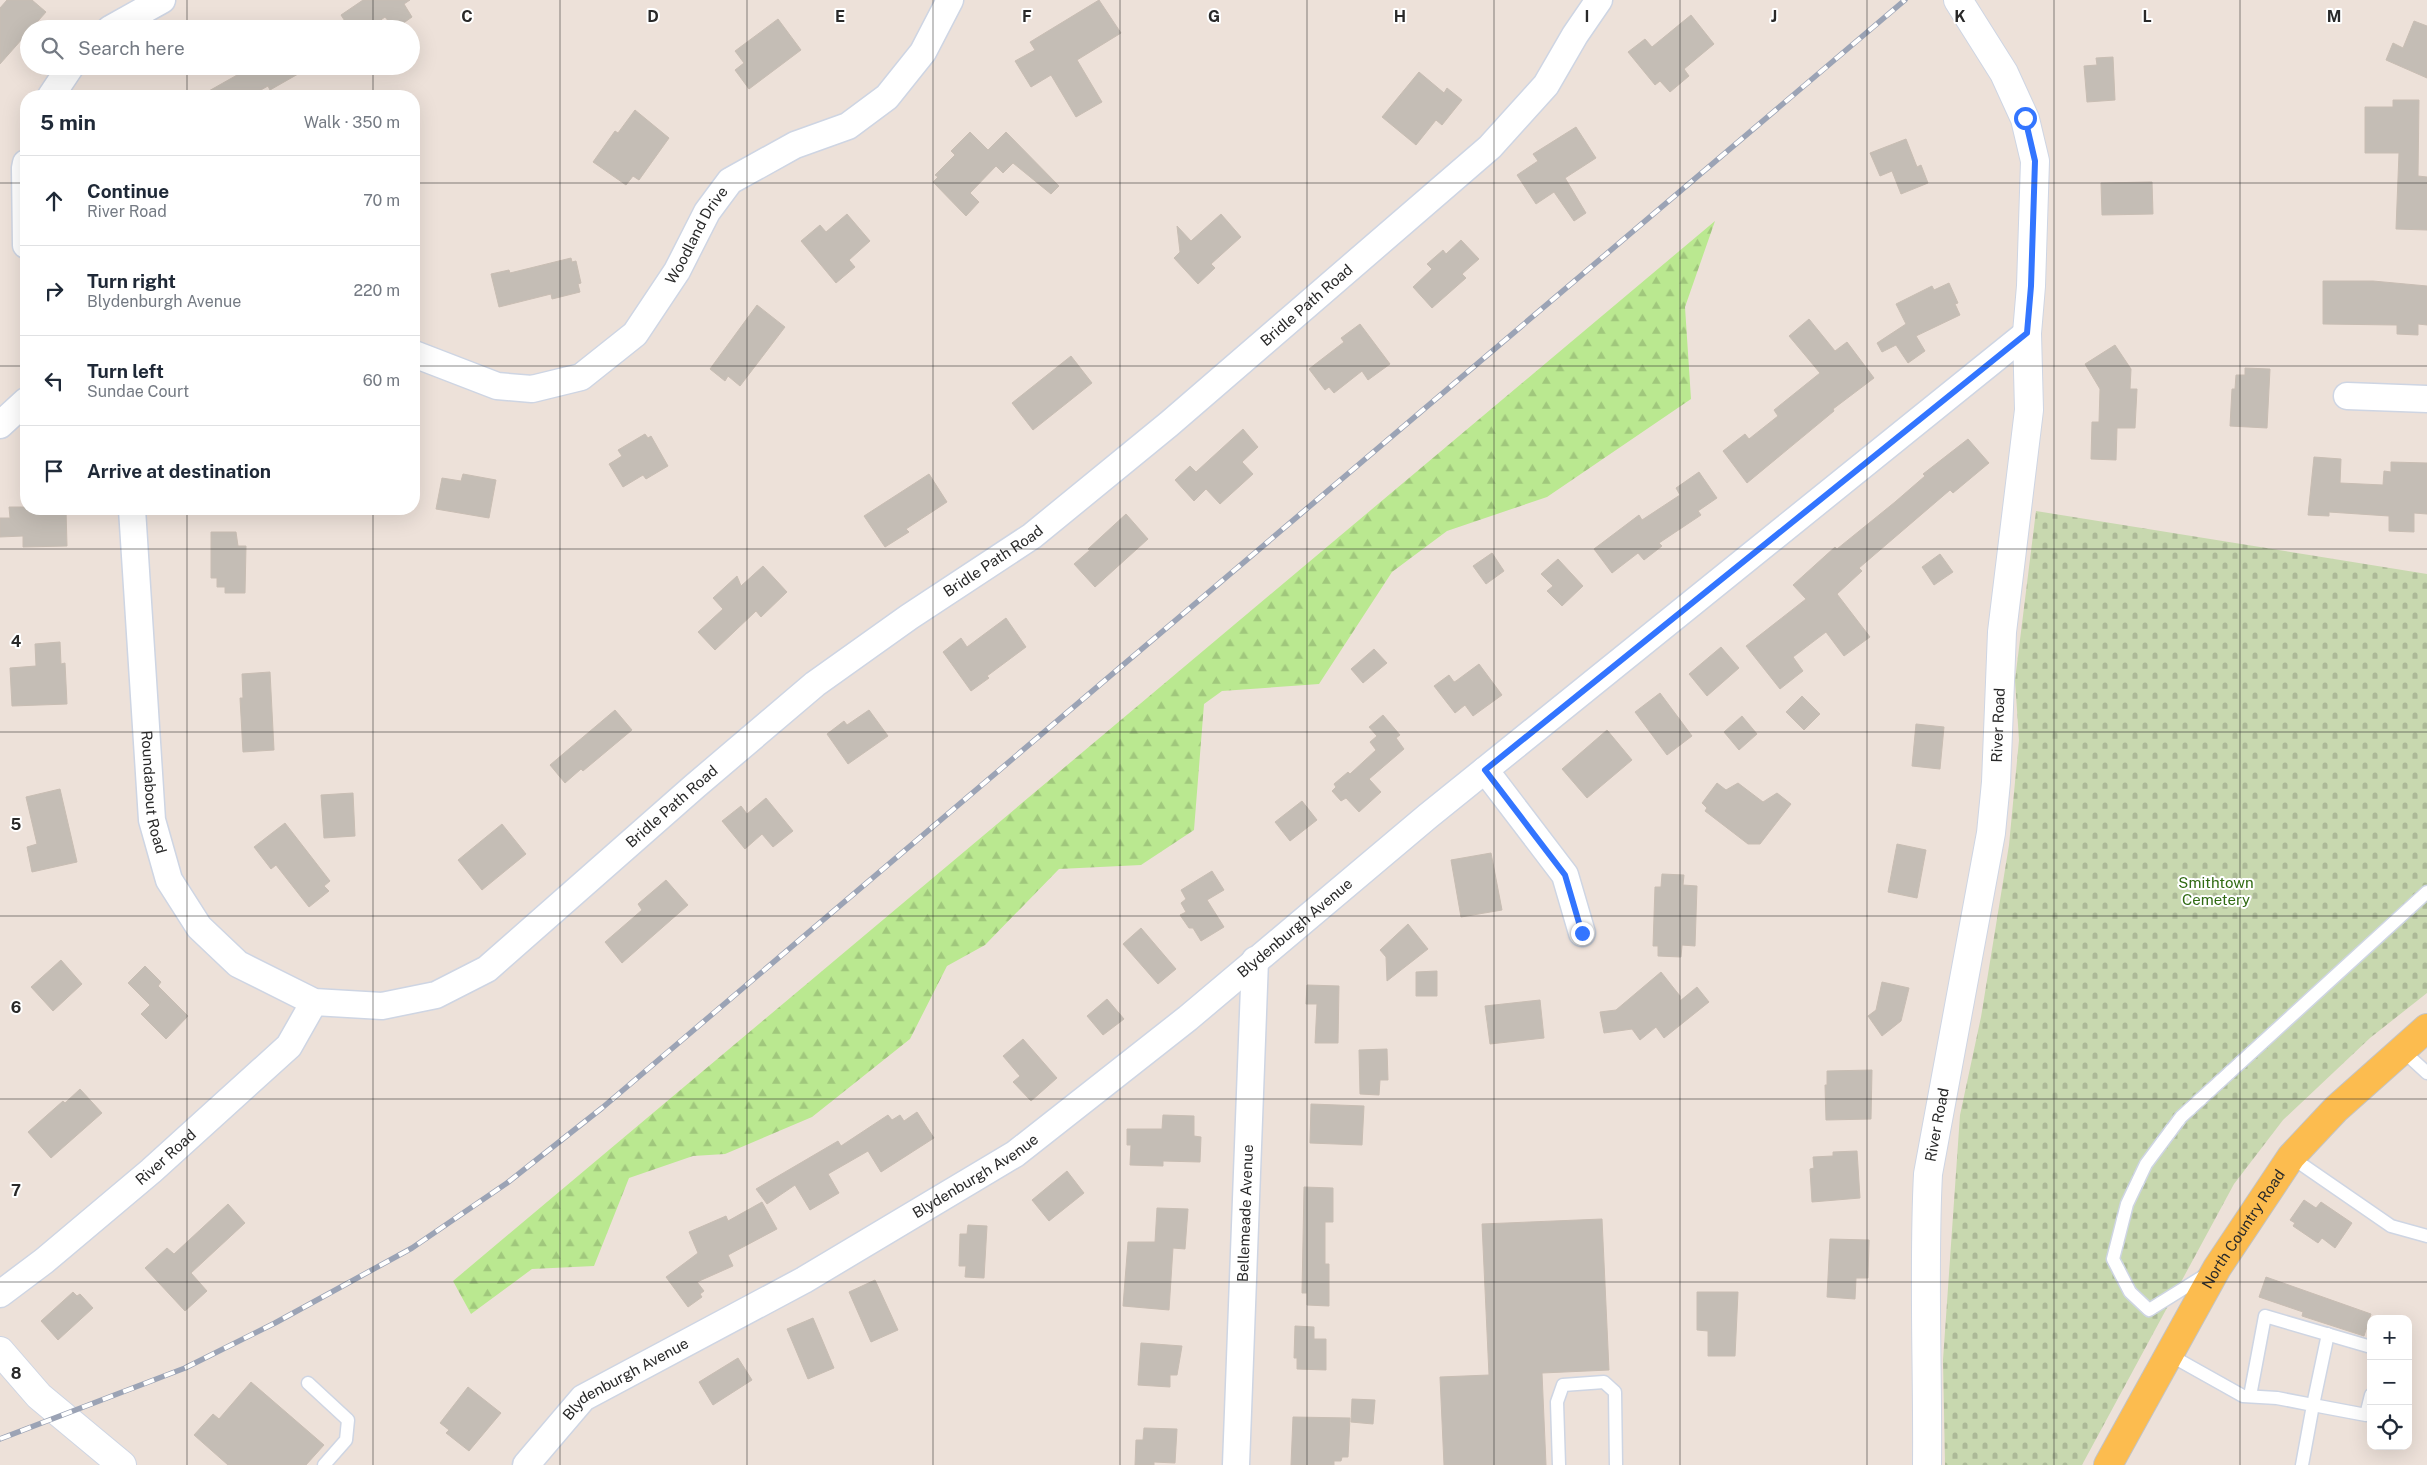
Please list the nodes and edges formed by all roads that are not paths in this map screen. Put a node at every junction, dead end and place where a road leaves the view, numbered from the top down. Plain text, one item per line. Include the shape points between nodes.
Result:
1 (162, 0) edge
2 (950, 0) edge
3 (1599, 0) edge
4 (1958, 0) edge
5 (126, 20) edge
6 (65, 75) edge
7 (55, 90) edge
8 (2027, 333) junction
9 (420, 356) edge
10 (2347, 396) dead end
11 (2427, 399) edge
12 (20, 407) edge
13 (0, 425) edge
14 (132, 515) edge
15 (1485, 770) junction
16 (2427, 892) edge
17 (1582, 933) dead end
18 (1255, 960) junction
19 (314, 1002) junction
20 (2427, 1028) edge
21 (2402, 1050) junction
22 (2427, 1073) edge
23 (2291, 1157) junction
24 (2427, 1236) edge
25 (2217, 1268) junction
26 (0, 1294) edge
27 (2328, 1334) junction
28 (2367, 1346) edge
29 (0, 1351) edge
30 (2168, 1354) junction
31 (308, 1383) dead end
32 (2250, 1396) junction
33 (2313, 1405) junction
34 (2368, 1405) edge
35 (122, 1465) edge
36 (324, 1465) edge
37 (526, 1465) edge
38 (1236, 1465) edge
39 (1559, 1465) edge
40 (1616, 1465) edge
41 (1927, 1465) edge
42 (2108, 1465) edge
43 (2302, 1465) edge

1 - 5 street
2 - 9 street, Woodland Drive via 923,52 887,97 848,126 795,146 730,181 707,212 676,271 635,334 581,377 532,390 497,386
3 - 19 street, Bridle Path Road via 1546,86 1490,147 1170,424 1032,536 815,684 487,969 436,995 382,1006
4 - 8 street, River Road via 2004,73 2025,118 2035,161
6 - 7 street
8 - 15 street, Blydenburgh Avenue
8 - 41 street, River Road via 2029,410 2002,632 1991,833 1928,1174 1925,1230
10 - 11 street
12 - 13 street
14 - 19 street, Roundabout Road via 152,820 168,880 199,927 238,964
15 - 17 street via 1565,875
15 - 18 street, Blydenburgh Avenue
16 - 25 lane via 2181,1118 2146,1164 2127,1204 2113,1259 2130,1292 2149,1310
18 - 37 street, Blydenburgh Avenue via 1188,1018 1015,1154 804,1280 583,1398
18 - 38 street, Bellemeade Avenue
19 - 26 street, River Road via 289,1046 151,1171
20 - 21 main road, North Country Road
21 - 22 lane
21 - 23 main road, North Country Road via 2336,1109
23 - 24 lane via 2391,1226
23 - 25 main road, North Country Road
25 - 30 main road, North Country Road
27 - 28 lane
27 - 32 lane via 2265,1316
27 - 33 lane
29 - 35 street via 39,1396
30 - 32 lane via 2243,1396
30 - 42 main road, North Country Road
31 - 36 lane via 348,1420 346,1440
32 - 33 lane
33 - 34 lane via 2366,1415
33 - 43 lane
39 - 40 lane via 1557,1402 1563,1385 1604,1382 1615,1392

